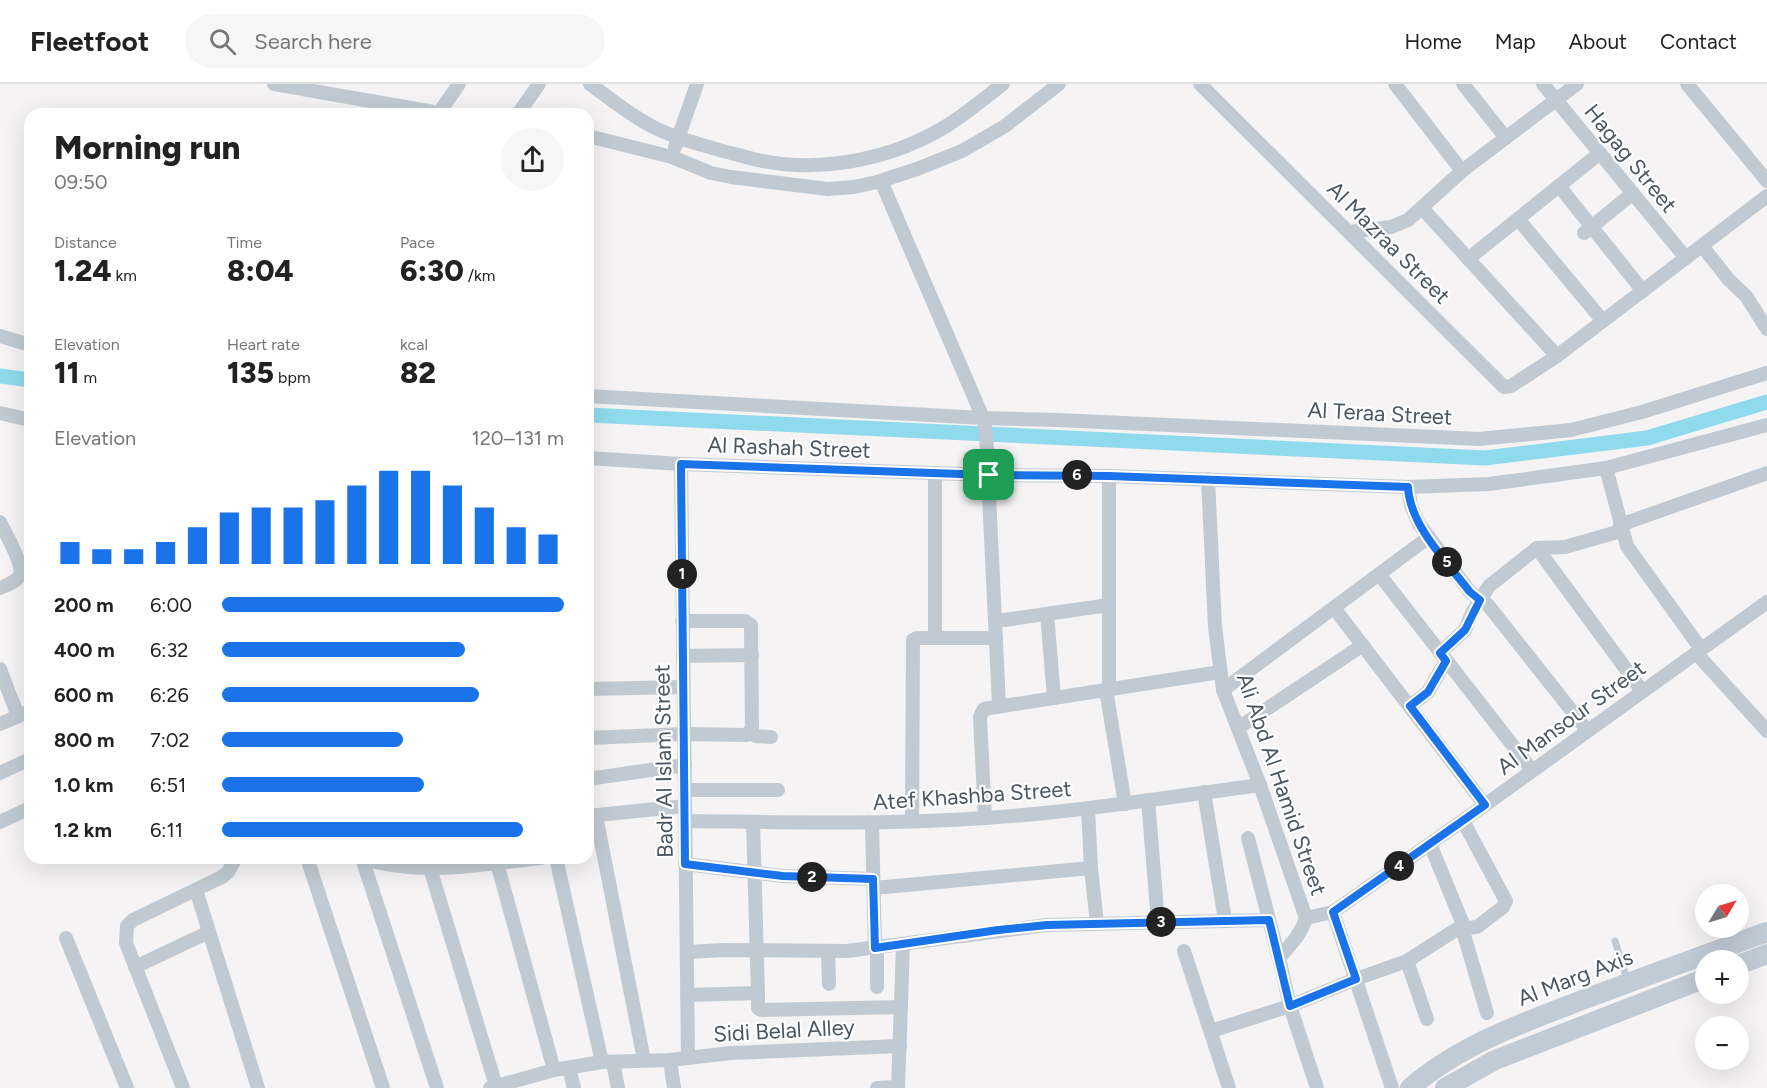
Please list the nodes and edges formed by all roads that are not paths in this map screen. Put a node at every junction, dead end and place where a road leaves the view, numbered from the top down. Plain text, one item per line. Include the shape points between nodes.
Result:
1 (274, 84) edge
2 (359, 84) edge
3 (459, 84) edge
4 (539, 84) edge
5 (590, 84) edge
6 (697, 84) edge
7 (1003, 84) edge
8 (1059, 84) edge
9 (1200, 84) edge
10 (1395, 84) edge
11 (1463, 84) edge
12 (1543, 84) edge
13 (1577, 84) edge
14 (1687, 84) edge
15 (292, 85) edge
16 (350, 96) junction
17 (1556, 100) junction
18 (415, 108) edge
19 (445, 108) edge
20 (522, 108) edge
21 (594, 138) edge
22 (678, 138) junction
23 (1506, 138) junction
24 (1600, 153) junction
25 (672, 158) junction
26 (1462, 171) junction
27 (881, 181) junction
28 (1767, 181) edge
29 (1559, 186) junction
30 (1633, 194) junction
31 (1767, 196) edge
32 (1422, 208) junction
33 (1518, 219) junction
34 (1588, 230) junction
35 (1350, 232) junction
36 (1702, 246) junction
37 (1686, 258) junction
38 (1468, 259) junction
39 (1643, 291) junction
40 (1762, 311) edge
41 (1603, 321) junction
42 (1767, 329) edge
43 (0, 336) edge
44 (24, 343) edge
45 (1557, 356) junction
46 (1767, 373) edge
47 (594, 396) edge
48 (0, 413) edge
49 (983, 418) junction
50 (24, 419) edge
51 (1767, 425) edge
52 (594, 458) edge
53 (681, 464) junction
54 (1605, 468) junction
55 (935, 473) junction
56 (1767, 473) edge
57 (989, 475) junction
58 (1109, 476) junction
59 (1208, 479) junction
60 (1408, 487) junction
61 (1, 526) edge
62 (1621, 528) junction
63 (1429, 537) junction
64 (1537, 548) junction
65 (1379, 574) junction
66 (0, 588) edge
67 (1480, 600) junction
68 (1767, 602) edge
69 (1109, 605) junction
70 (1334, 608) junction
71 (1047, 614) junction
72 (682, 621) junction
73 (1004, 621) dead end
74 (935, 638) junction
75 (996, 638) junction
76 (1363, 645) junction
77 (1699, 651) junction
78 (683, 656) junction
79 (752, 656) junction
80 (1443, 657) junction
81 (0, 669) edge
82 (1220, 672) junction
83 (683, 687) junction
84 (594, 689) edge
85 (1108, 690) junction
86 (1223, 690) junction
87 (1642, 691) junction
88 (1054, 698) junction
89 (999, 705) junction
90 (1410, 706) junction
91 (24, 713) edge
92 (0, 724) edge
93 (1238, 728) junction
94 (1587, 730) junction
95 (1767, 731) edge
96 (749, 733) junction
97 (684, 734) junction
98 (771, 737) dead end
99 (594, 738) edge
100 (24, 762) edge
101 (685, 765) junction
102 (1532, 770) junction
103 (0, 773) edge
104 (594, 778) edge
105 (1260, 785) junction
106 (685, 790) junction
107 (778, 790) dead end
108 (1204, 792) junction
109 (1148, 800) junction
110 (1125, 804) junction
111 (1485, 805) junction
112 (685, 807) junction
113 (1088, 809) junction
114 (24, 811) edge
115 (594, 816) edge
116 (985, 818) junction
117 (686, 821) junction
118 (912, 821) junction
119 (1464, 821) junction
120 (0, 822) edge
121 (753, 822) junction
122 (872, 823) junction
123 (594, 825) edge
124 (1248, 838) dead end
125 (1430, 844) junction
126 (233, 864) edge
127 (309, 864) edge
128 (364, 864) edge
129 (384, 864) edge
130 (484, 864) edge
131 (497, 864) edge
132 (558, 864) edge
133 (685, 864) junction
134 (430, 868) junction
135 (1091, 868) junction
136 (755, 872) junction
137 (874, 883) junction
138 (196, 890) junction
139 (1333, 912) junction
140 (1306, 918) junction
141 (1225, 920) junction
142 (1269, 920) junction
143 (1158, 922) junction
144 (1097, 924) junction
145 (1464, 929) junction
146 (209, 932) junction
147 (1767, 932) edge
148 (66, 938) dead end
149 (1615, 941) dead end
150 (903, 945) junction
151 (876, 948) junction
152 (757, 951) junction
153 (1184, 951) dead end
154 (687, 952) junction
155 (828, 952) junction
156 (1767, 954) edge
157 (1279, 958) junction
158 (1407, 961) junction
159 (1749, 961) edge
160 (135, 967) junction
161 (1356, 979) junction
162 (1628, 982) junction
163 (1695, 982) edge
164 (829, 984) dead end
165 (877, 987) dead end
166 (758, 993) junction
167 (687, 995) junction
168 (1290, 1006) junction
169 (901, 1007) junction
170 (1487, 1013) dead end
171 (1427, 1019) dead end
172 (1211, 1031) junction
173 (900, 1046) junction
174 (687, 1057) junction
175 (644, 1060) junction
176 (670, 1060) junction
177 (608, 1062) junction
178 (569, 1068) junction
179 (554, 1070) junction
180 (521, 1083) edge
181 (493, 1087) edge
182 (127, 1088) edge
183 (183, 1088) edge
184 (258, 1088) edge
185 (383, 1088) edge
186 (437, 1088) edge
187 (574, 1088) edge
188 (618, 1088) edge
189 (674, 1088) edge
190 (877, 1088) edge
191 (898, 1088) edge
192 (1229, 1088) edge
193 (1317, 1088) edge
194 (1392, 1088) edge
195 (1410, 1088) edge
196 (1445, 1088) edge

1 - 15 street
2 - 16 street
3 - 19 street
4 - 20 street
5 - 22 street via 645,123
6 - 22 street
7 - 22 street via 947,125 919,140 859,160 795,165 764,162
8 - 27 street via 986,139
9 - 35 street, Al Mazraa Street
10 - 26 street
11 - 23 street
12 - 17 street, Hagag Street
13 - 17 street
14 - 28 street
15 - 16 street
16 - 18 street
17 - 23 street
17 - 24 street, Hagag Street
21 - 25 street
22 - 25 street
23 - 26 street
24 - 29 street
24 - 30 street, Hagag Street
25 - 27 street via 711,173 789,186 828,189
26 - 32 street
27 - 49 street
29 - 33 street
29 - 34 street
30 - 34 street
30 - 37 street, Hagag Street
31 - 36 street, Al Mazraa Street
32 - 35 street via 1396,225
32 - 38 street
33 - 38 street
33 - 41 street
34 - 39 street
35 - 45 street, Al Mazraa Street via 1501,385 1511,386
36 - 37 street, Al Mazraa Street
36 - 40 street via 1729,280
37 - 39 street, Al Mazraa Street
38 - 45 street
39 - 41 street, Al Mazraa Street
40 - 42 street
41 - 45 street, Al Mazraa Street
43 - 44 street
46 - 49 street, Al Teraa Street via 1571,430 1479,438
47 - 49 street, Al Rashah Street
48 - 50 street
49 - 57 street
51 - 54 street
52 - 53 street, Al Rashah Street
53 - 55 street, Al Rashah Street
53 - 72 street, Badr Al Islam Street
54 - 60 street via 1489,484
54 - 62 street
55 - 57 street, Al Rashah Street
55 - 74 street
56 - 62 street
57 - 58 street
57 - 75 street
58 - 59 street
58 - 69 street
59 - 60 street
59 - 82 street, Ali Abd Al Hamid Street
60 - 63 street via 1414,516
61 - 66 street via 21,572 17,580
62 - 64 street via 1565,547
62 - 77 street via 1632,553
63 - 65 street
63 - 67 street
64 - 67 street via 1490,586
64 - 87 street
65 - 70 street
65 - 80 street
67 - 80 street via 1465,630
67 - 94 street
68 - 77 street, Al Mansour Street
69 - 71 street
69 - 85 street
70 - 76 street
70 - 86 street
71 - 73 street
71 - 88 street
72 - 78 street, Badr Al Islam Street
72 - 79 street via 749,622
74 - 75 street
74 - 118 street via 913,640
75 - 89 street
76 - 90 street
76 - 93 street
77 - 87 street, Al Mansour Street
77 - 95 street
78 - 79 street
78 - 83 street, Badr Al Islam Street
79 - 96 street via 753,727
80 - 90 street via 1428,692
80 - 102 street
81 - 91 street
82 - 85 street
82 - 86 street, Ali Abd Al Hamid Street
83 - 84 street
83 - 97 street, Badr Al Islam Street
85 - 88 street
85 - 110 street
86 - 93 street, Ali Abd Al Hamid Street
87 - 94 street, Al Mansour Street
88 - 89 street
89 - 116 street via 980,714
90 - 111 street
91 - 92 street
93 - 105 street, Ali Abd Al Hamid Street
94 - 102 street, Al Mansour Street
96 - 97 street
96 - 98 street
97 - 99 street
97 - 101 street, Badr Al Islam Street
100 - 103 street
101 - 104 street
101 - 106 street, Badr Al Islam Street
102 - 111 street, Al Mansour Street
105 - 108 street, Atef Khashba Street
105 - 140 street, Ali Abd Al Hamid Street
106 - 107 street
106 - 112 street, Badr Al Islam Street
108 - 109 street, Atef Khashba Street
108 - 141 street
109 - 110 street, Atef Khashba Street
109 - 143 street
110 - 113 street, Atef Khashba Street
111 - 119 street, Al Mansour Street
112 - 115 street
112 - 117 street, Badr Al Islam Street
113 - 116 street, Atef Khashba Street
113 - 135 street
114 - 120 street
116 - 118 street, Atef Khashba Street
117 - 121 street, Atef Khashba Street
117 - 133 street, Badr Al Islam Street
118 - 122 street, Atef Khashba Street
119 - 125 street, Al Mansour Street
119 - 145 street via 1506,901 1477,927
121 - 122 street, Atef Khashba Street
121 - 136 street
122 - 137 street
123 - 175 street
124 - 142 street
125 - 139 street, Al Mansour Street
125 - 145 street
126 - 138 street via 222,877
127 - 185 street
128 - 186 street
129 - 134 street
130 - 134 street
131 - 179 street
132 - 177 street
133 - 136 street
133 - 154 street, Badr Al Islam Street
134 - 181 street
135 - 137 street
135 - 144 street
136 - 137 street
136 - 152 street
137 - 151 street
138 - 146 street
138 - 160 street via 127,926 126,943
139 - 140 street, Al Mansour Street
139 - 161 street
140 - 157 street, Ali Abd Al Hamid Street via 1296,939
141 - 142 street
141 - 143 street
142 - 157 street
143 - 144 street
144 - 150 street via 1023,927
145 - 158 street via 1455,930
145 - 170 street
146 - 160 street
146 - 184 street
147 - 162 main road, Al Marg Axis
148 - 182 street
149 - 162 lane
150 - 151 street
150 - 169 street
151 - 155 street
151 - 165 street
152 - 154 street
152 - 155 street
152 - 166 street
153 - 172 street
154 - 167 street, Badr Al Islam Street
155 - 164 street
156 - 159 main road
157 - 168 street
158 - 161 street
158 - 171 street
160 - 183 street
161 - 168 street
161 - 194 street
162 - 195 main road, Al Marg Axis via 1482,1040 1440,1064
163 - 196 main road via 1495,1060
166 - 167 street
166 - 169 street via 761,1010
167 - 174 street, Badr Al Islam Street
168 - 172 street
168 - 193 street
169 - 173 street
172 - 192 street
173 - 174 street, Sidi Belal Alley
173 - 191 street
174 - 176 street, Sidi Belal Alley
175 - 176 street, Sidi Belal Alley
175 - 177 street, Sidi Belal Alley
176 - 189 street
177 - 178 street, Sidi Belal Alley
177 - 188 street
178 - 179 street, Sidi Belal Alley
178 - 187 street
179 - 180 street, Sidi Belal Alley
180 - 181 street, Sidi Belal Alley
190 - 191 street

